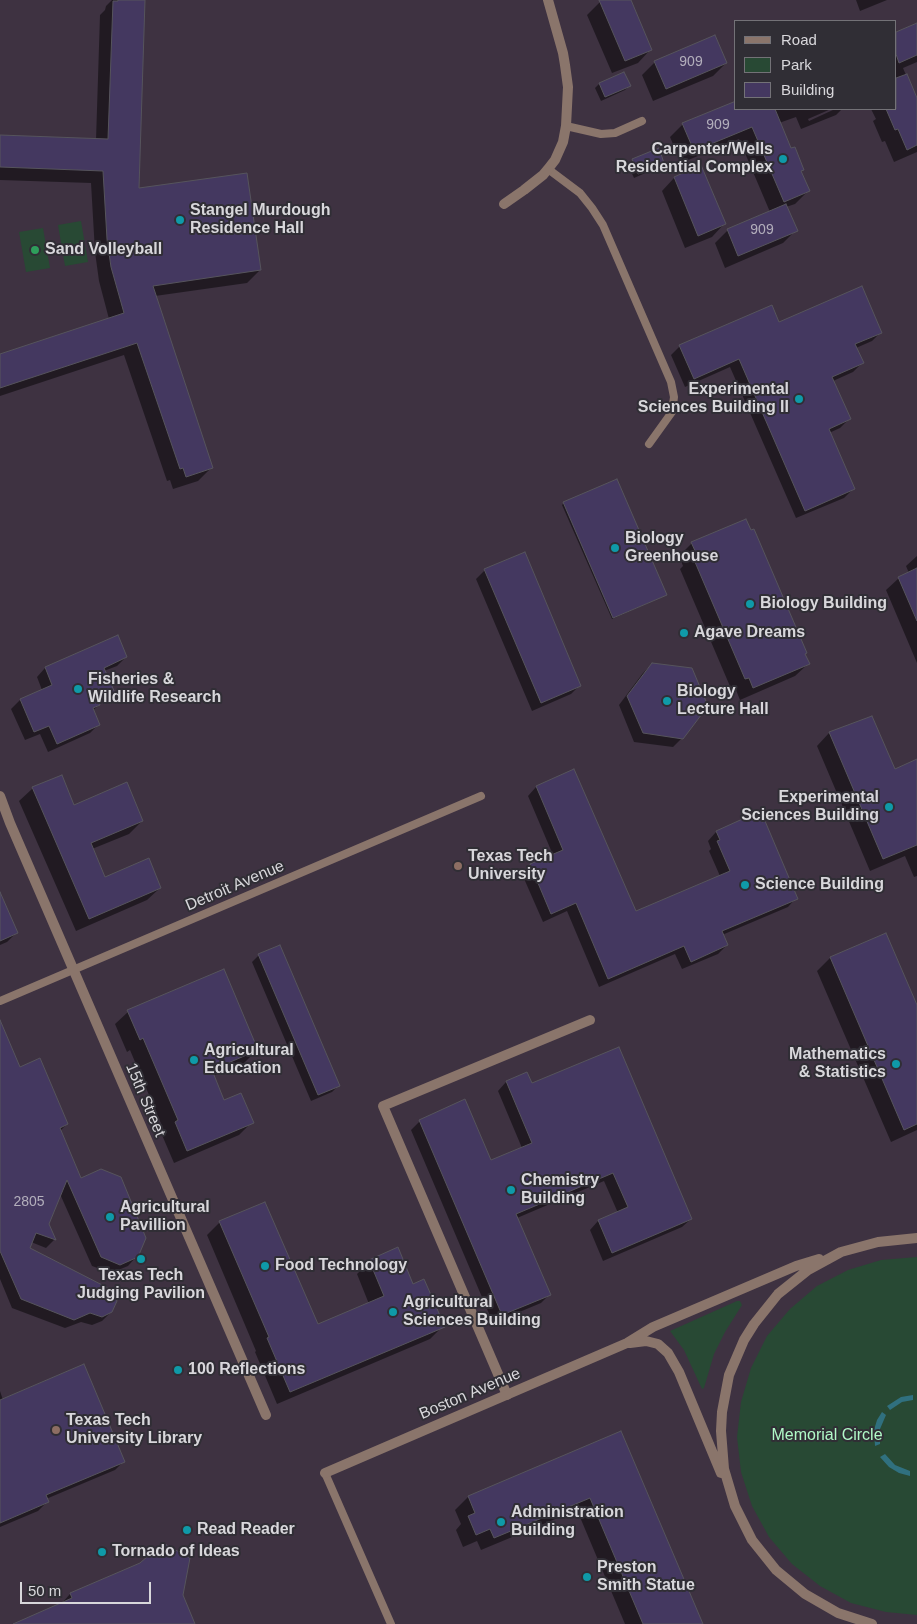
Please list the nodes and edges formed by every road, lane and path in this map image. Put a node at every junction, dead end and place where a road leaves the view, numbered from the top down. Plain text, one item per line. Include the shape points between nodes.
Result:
1 (548, 0) edge
2 (642, 121) dead end
3 (566, 126) junction
4 (548, 169) junction
5 (504, 204) dead end
6 (648, 444) dead end
7 (0, 796) edge
8 (481, 796) dead end
9 (73, 970) junction
10 (0, 1001) edge
11 (590, 1020) dead end
12 (917, 1238) edge
13 (841, 1252) junction
14 (627, 1343) junction
15 (507, 1395) junction
16 (266, 1415) dead end
17 (326, 1473) joint
18 (728, 1488) junction
19 (390, 1624) edge
20 (872, 1624) edge

1 - 3 street via 565,66 568,87
2 - 3 lane via 615,133 601,134
3 - 4 street via 563,142
4 - 5 street
4 - 6 lane via 580,193 603,225 671,382 672,412
7 - 9 street, 15th Street
8 - 9 lane, Detroit Avenue
9 - 10 lane, Detroit Avenue
9 - 16 street, 15th Street
11 - 15 street via 383,1106
12 - 13 street via 878,1242
13 - 14 street, Boston Avenue via 796,1266 653,1326
13 - 18 street via 808,1270 785,1288 765,1308 744,1340 729,1375 722,1412 721,1450
14 - 15 street, Boston Avenue
14 - 18 street, Boston Avenue via 646,1341 658,1344 668,1353
15 - 17 street, Boston Avenue
17 - 19 lane
18 - 20 street via 752,1540 776,1570 821,1605

